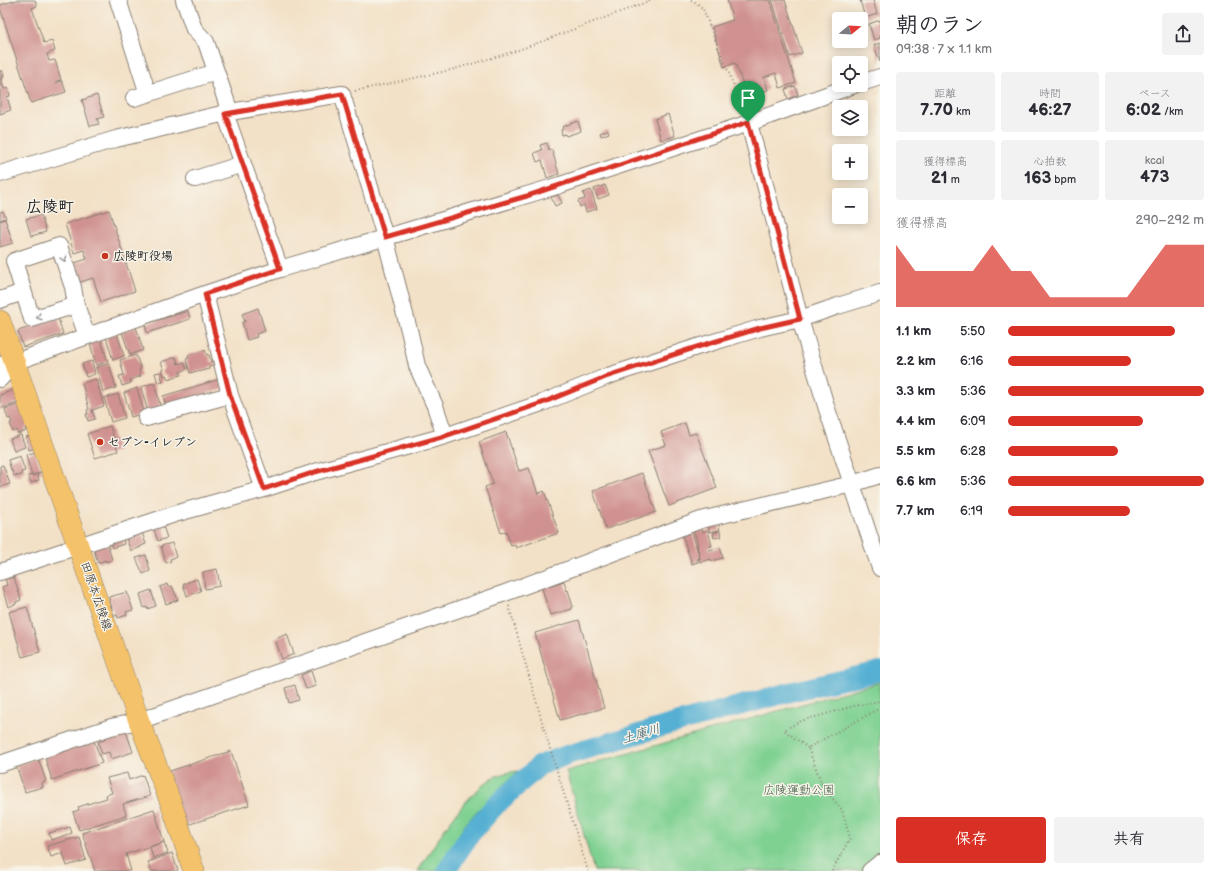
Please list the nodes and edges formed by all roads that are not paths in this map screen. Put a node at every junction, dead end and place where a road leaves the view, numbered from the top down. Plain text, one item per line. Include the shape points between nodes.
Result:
1 (118, 0) edge
2 (184, 0) edge
3 (216, 72) junction
4 (880, 76) edge
5 (868, 80) edge
6 (834, 92) edge
7 (227, 113) junction
8 (748, 122) junction
9 (243, 164) junction
10 (0, 174) edge
11 (195, 179) dead end
12 (385, 237) junction
13 (280, 269) junction
14 (23, 292) junction
15 (880, 293) edge
16 (205, 294) junction
17 (0, 300) edge
18 (76, 305) junction
19 (800, 319) junction
20 (0, 321) edge
21 (87, 336) junction
22 (7, 364) edge
23 (0, 379) edge
24 (230, 395) junction
25 (146, 418) dead end
26 (443, 430) junction
27 (880, 475) edge
28 (262, 484) junction
29 (852, 484) junction
30 (79, 546) junction
31 (880, 568) edge
32 (0, 572) edge
33 (139, 721) junction
34 (0, 764) edge
35 (880, 863) edge
36 (194, 871) edge
37 (870, 871) edge

1 - 3 street via 141,96
2 - 3 street via 194,29 206,42
3 - 7 street
4 - 5 street
6 - 8 street
7 - 9 street
7 - 10 street via 116,139
7 - 12 street via 342,94
8 - 12 street via 527,196
8 - 19 street
9 - 11 street
9 - 13 street
12 - 13 street
12 - 26 street via 417,366
13 - 16 street
14 - 17 street
18 -> 14 street via 32,319
14 -> 18 street via 14,261 59,246 73,287
15 - 19 street
16 - 21 street
16 - 24 street
18 - 21 street
19 - 26 street via 689,349 608,376 542,403
19 - 29 street
20 - 22 main road, 田原本広陵線
21 - 22 street
22 - 23 street
22 - 30 main road, 田原本広陵線
24 - 25 street
24 - 28 street
26 - 28 street via 315,472
27 - 29 street
28 - 30 street
29 - 31 street
29 - 33 street via 701,520 505,593
30 - 32 street
30 - 33 main road, 田原本広陵線
33 - 34 street via 111,727
33 - 36 main road, 田原本広陵線
35 - 37 street

